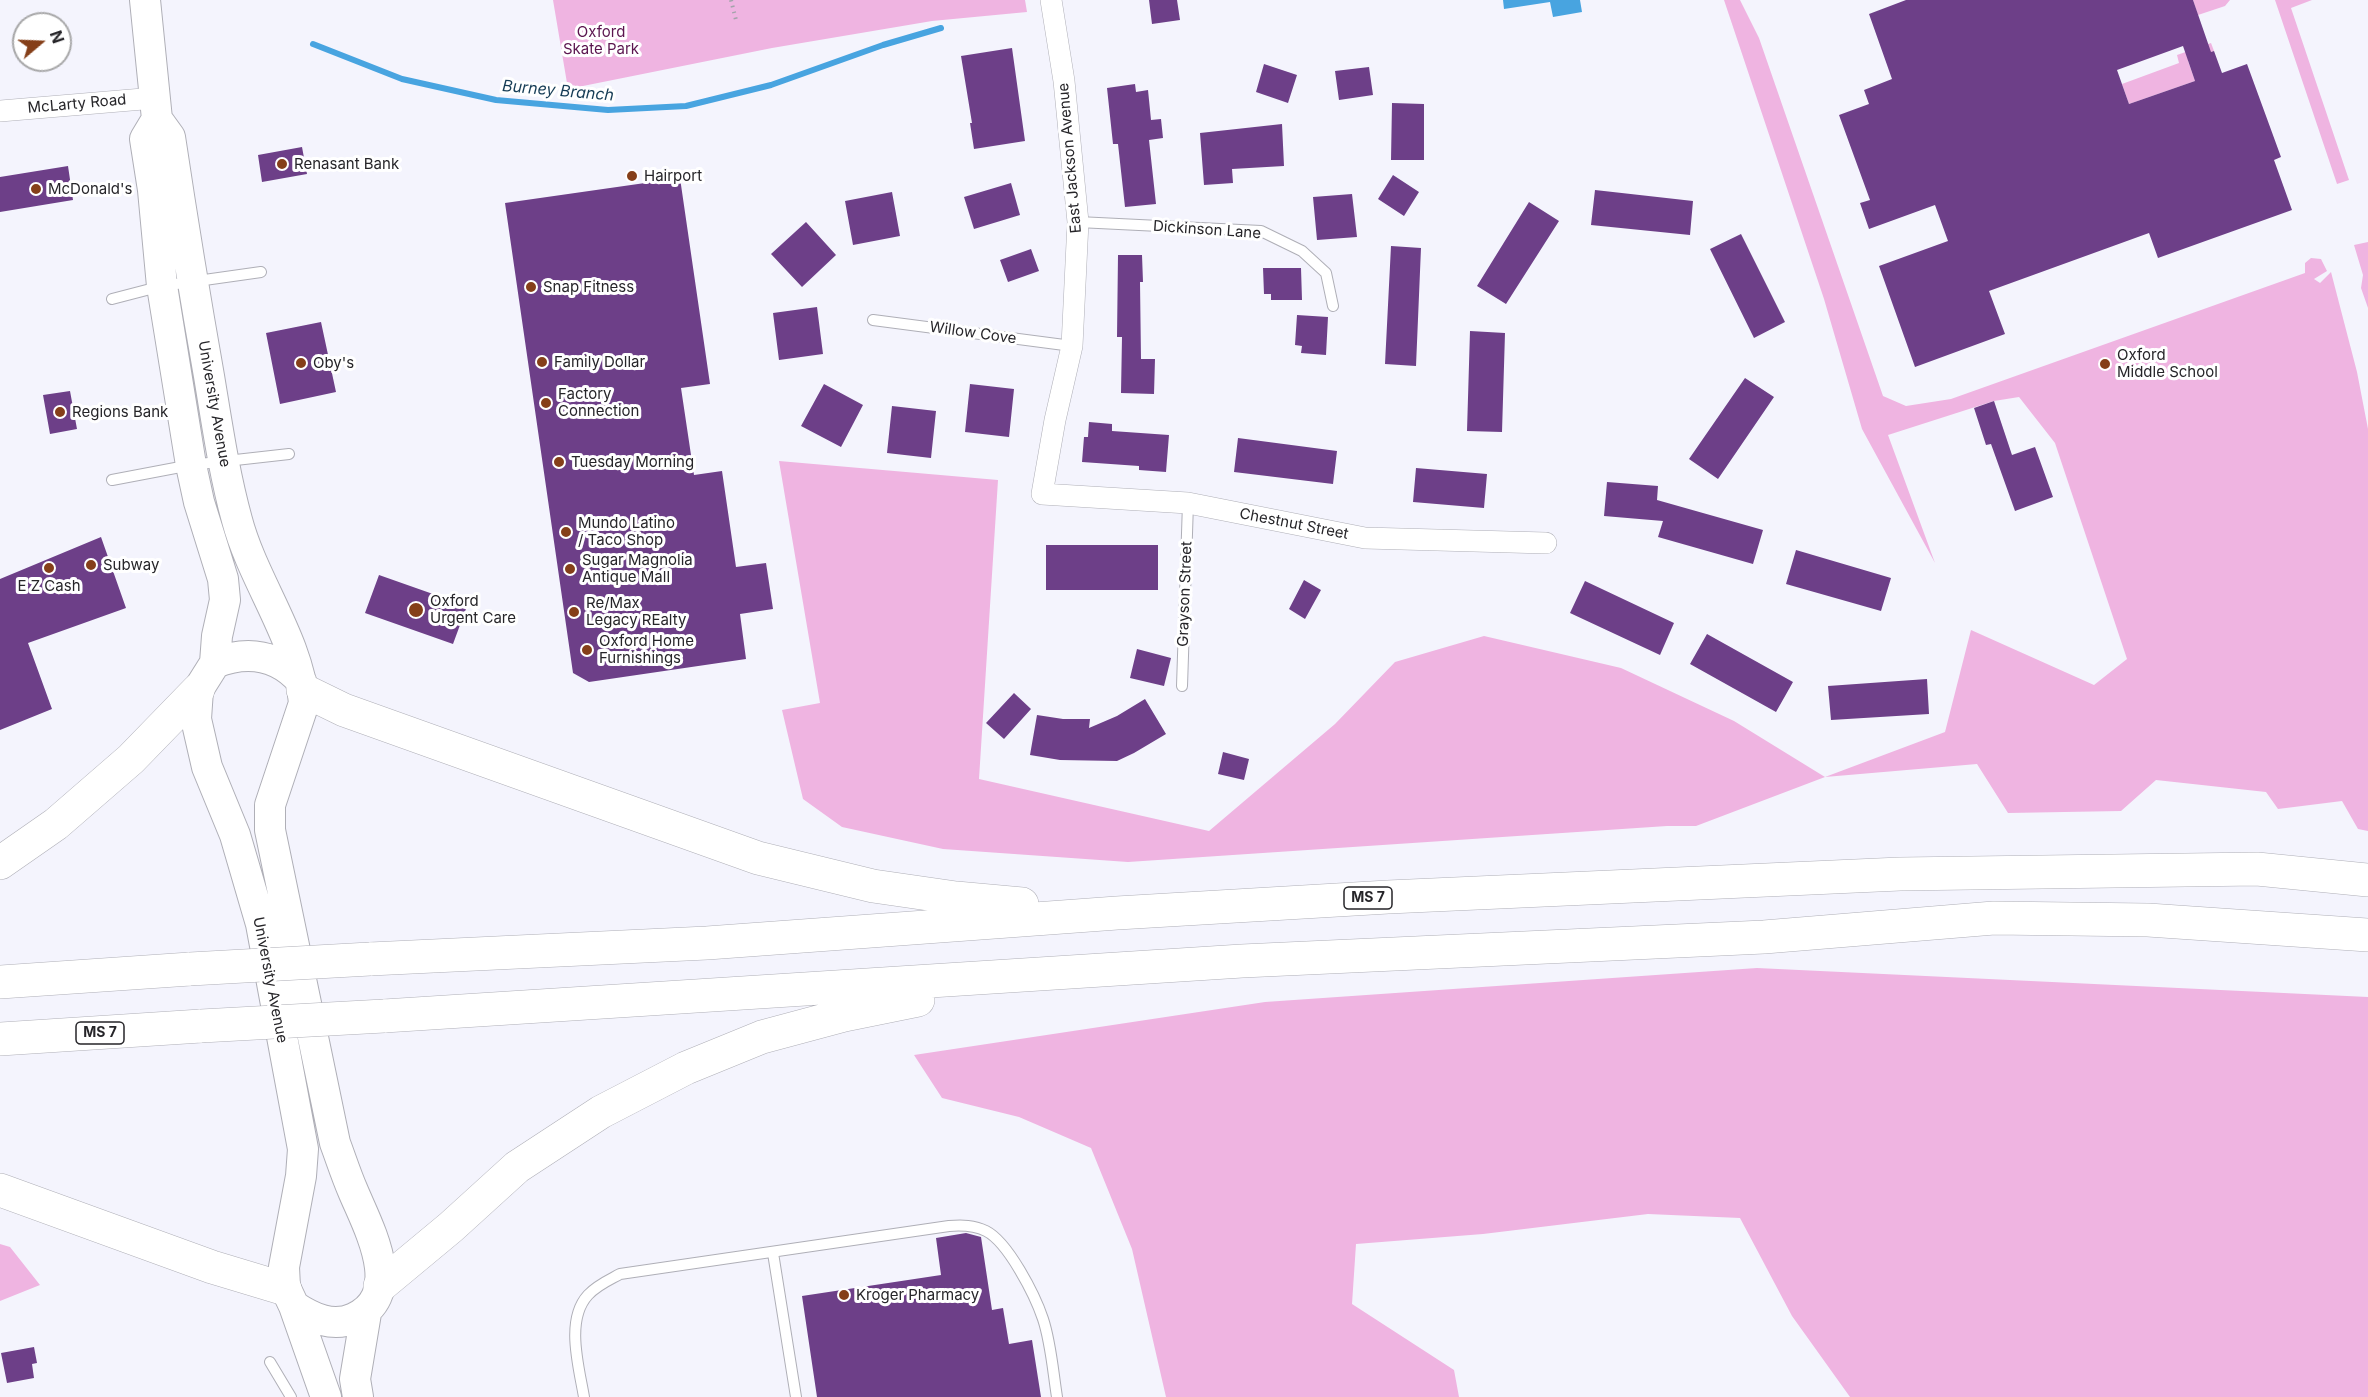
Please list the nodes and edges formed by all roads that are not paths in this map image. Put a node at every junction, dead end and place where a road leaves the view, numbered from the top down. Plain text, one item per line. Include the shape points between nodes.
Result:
1 (145, 0) edge
2 (1051, 0) edge
3 (156, 108) junction
4 (0, 111) edge
5 (1078, 222) junction
6 (261, 272) dead end
7 (193, 282) junction
8 (162, 286) junction
9 (112, 299) dead end
10 (1333, 306) dead end
11 (873, 320) dead end
12 (1072, 346) junction
13 (289, 454) dead end
14 (224, 461) junction
15 (191, 465) junction
16 (112, 480) dead end
17 (1042, 494) joint
18 (1188, 503) junction
19 (1546, 543) dead end
20 (206, 676) junction
21 (302, 686) junction
22 (1182, 686) dead end
23 (0, 864) edge
24 (2368, 880) edge
25 (1117, 913) junction
26 (2368, 935) edge
27 (1034, 976) junction
28 (0, 982) edge
29 (0, 1039) edge
30 (0, 1190) edge
31 (773, 1253) junction
32 (290, 1298) junction
33 (373, 1299) junction
34 (270, 1362) dead end
35 (291, 1397) edge
36 (326, 1397) edge
37 (358, 1397) edge
38 (584, 1397) edge
39 (796, 1397) edge
40 (1057, 1397) edge

1 - 3 main road, University Avenue
2 - 5 street, East Jackson Avenue via 1064,81
3 - 4 street, McLarty Road
3 - 7 main road, University Avenue via 170,138
3 - 8 main road, University Avenue via 146,139
5 - 10 lane, Dickinson Lane via 1261,231 1302,251 1326,273
5 - 12 street, East Jackson Avenue
6 - 7 lane
7 - 8 lane
7 - 14 main road, University Avenue
8 - 9 lane
8 - 15 main road, University Avenue
11 - 12 lane, Willow Cove
12 - 17 street, East Jackson Avenue
13 - 14 lane
14 - 15 lane
14 - 21 main road, University Avenue via 237,522
15 - 16 lane
15 - 20 main road, University Avenue via 223,579 225,600
17 - 18 street, Chestnut Street
18 - 19 street, Chestnut Street via 1365,538
18 - 22 lane, Grayson Street
20 - 21 main road via 231,657 251,656 278,661 291,670
20 - 23 highway via 131,759 57,824
20 - 32 main road, University Avenue via 196,719 207,766 235,835 261,924 303,1149 284,1268
21 - 25 highway via 354,714 758,858 873,886
21 - 33 main road, University Avenue via 304,703 270,805 270,830 335,1143 380,1262
24 - 25 highway, MS 7 via 2257,869 1900,874
25 - 28 highway, MS 7, bridge via 707,943
26 - 27 highway, MS 7 via 2148,920 1994,918 1764,937 1242,961
27 - 29 highway, MS 7, bridge
27 - 33 highway via 762,1037 686,1068 601,1113 517,1167
30 - 32 highway
31 - 38 lane via 620,1274 599,1285 586,1297 574,1335
31 - 39 lane
31 - 40 lane via 949,1226 970,1225 985,1230 1002,1242 1017,1265 1043,1319
32 - 33 main road via 308,1315 326,1322 347,1321
32 - 36 main road, University Avenue
33 - 37 main road, University Avenue via 355,1379
34 - 35 lane

